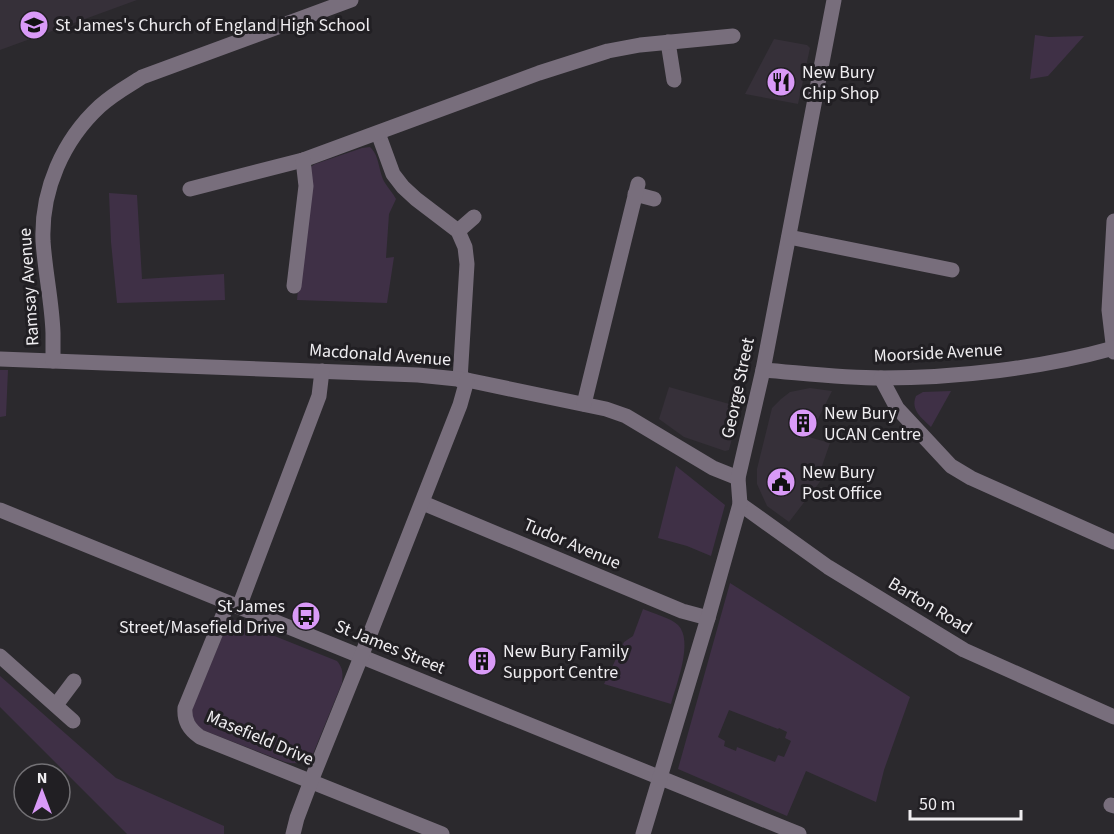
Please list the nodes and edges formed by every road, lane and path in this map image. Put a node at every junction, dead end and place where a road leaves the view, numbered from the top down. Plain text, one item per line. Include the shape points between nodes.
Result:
1 (351, 0) edge
2 (834, 0) edge
3 (733, 36) dead end
4 (668, 42) junction
5 (674, 80) dead end
6 (378, 133) junction
7 (303, 160) junction
8 (190, 189) dead end
9 (654, 199) dead end
10 (474, 217) dead end
11 (1114, 221) edge
12 (458, 231) junction
13 (789, 237) junction
14 (952, 270) dead end
15 (294, 286) dead end
16 (1114, 350) edge
17 (0, 359) edge
18 (53, 361) junction
19 (763, 370) junction
20 (322, 371) junction
21 (881, 378) junction
22 (464, 380) junction
23 (584, 404) junction
24 (738, 478) junction
25 (423, 502) junction
26 (740, 504) junction
27 (0, 510) edge
28 (1114, 542) edge
29 (233, 605) junction
30 (708, 618) junction
31 (0, 656) edge
32 (361, 657) junction
33 (74, 681) dead end
34 (56, 705) junction
35 (1114, 717) edge
36 (73, 721) dead end
37 (659, 777) junction
38 (311, 781) junction
39 (292, 834) edge
40 (442, 834) edge
41 (643, 834) edge
42 (799, 834) edge

1 - 18 street, Ramsay Avenue via 142,77 107,100 81,127 52,176 43,223
2 - 13 street, George Street
3 - 4 street
4 - 5 street
4 - 6 street via 608,51 575,61
6 - 7 street
6 - 12 street via 393,174 403,187
7 - 8 street
7 - 15 street via 306,186
9 - 23 street via 637,189
10 - 12 street
11 - 16 street via 1109,310
12 - 22 street via 467,264
13 - 14 street
13 - 19 street, George Street
16 - 21 street, Moorside Avenue via 963,375
17 - 18 street, Macdonald Avenue
18 - 20 street, Macdonald Avenue
19 - 21 street, Moorside Avenue
19 - 24 street, George Street
20 - 22 street, Macdonald Avenue
20 - 29 street, Masefield Drive via 319,396
21 - 28 street via 897,408 951,466
22 - 23 street, Macdonald Avenue
22 - 25 street via 460,405
23 - 24 street, Macdonald Avenue via 626,416 713,468
24 - 26 street, George Street
25 - 30 street, Tudor Avenue via 682,611
25 - 32 street
26 - 30 street, George Street
26 - 35 street, Barton Road via 828,567 964,650
27 - 29 street, St James Street
29 - 32 street, St James Street
29 - 38 street, Masefield Drive via 187,700 186,721 200,737
30 - 37 street, George Street
31 - 34 street
32 - 37 street, St James Street
32 - 38 street
33 - 34 street
34 - 36 street
37 - 41 street, George Street
37 - 42 street, St James Street
38 - 39 street
38 - 40 street, Masefield Drive

